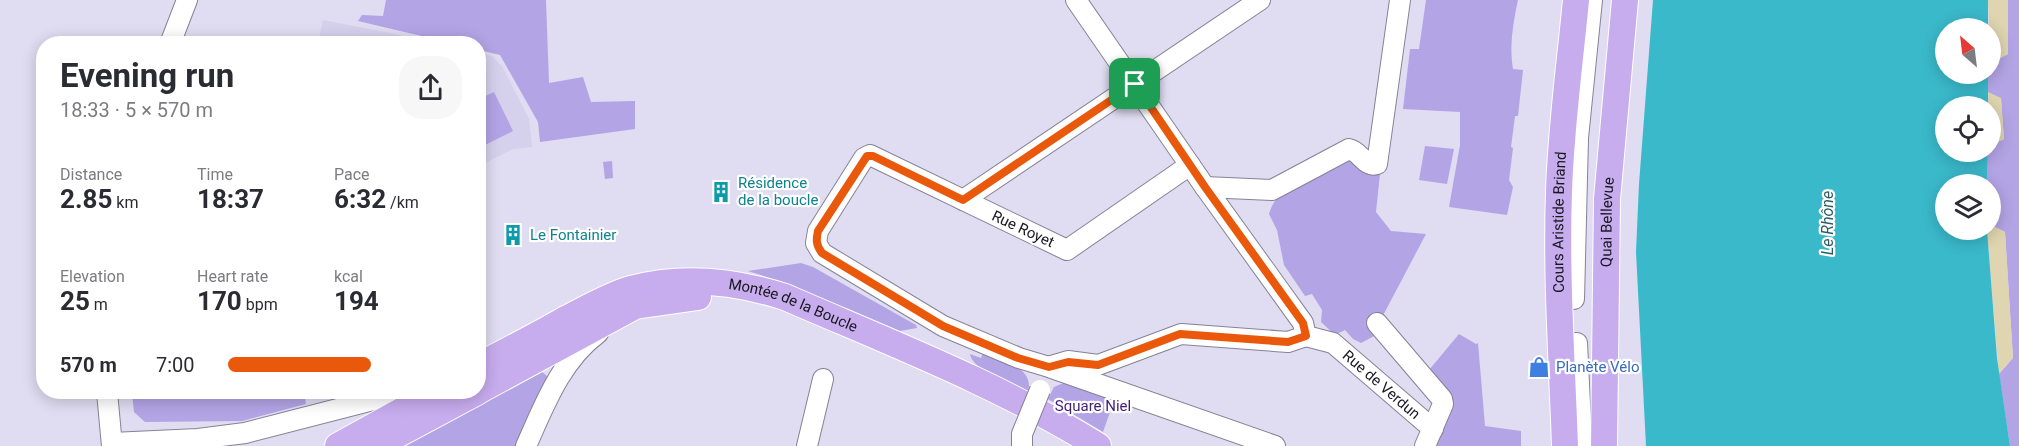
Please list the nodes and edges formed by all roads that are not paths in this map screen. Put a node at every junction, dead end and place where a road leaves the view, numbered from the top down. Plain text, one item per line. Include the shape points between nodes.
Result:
1 (187, 0) edge
2 (1076, 0) edge
3 (1260, 0) edge
4 (1400, 0) edge
5 (1576, 0) edge
6 (1592, 0) edge
7 (1625, 0) edge
8 (173, 36) edge
9 (1135, 84) junction
10 (1190, 165) junction
11 (1205, 187) junction
12 (963, 200) junction
13 (1606, 298) junction
14 (1559, 299) junction
15 (662, 302) junction
16 (1377, 323) dead end
17 (1306, 336) junction
18 (1561, 344) junction
19 (486, 362) edge
20 (1049, 367) junction
21 (823, 379) dead end
22 (486, 387) edge
23 (108, 399) edge
24 (377, 399) edge
25 (423, 399) edge
26 (463, 399) edge
27 (1429, 437) edge
28 (112, 444) edge
29 (338, 446) edge
30 (376, 446) edge
31 (526, 446) edge
32 (807, 446) edge
33 (1022, 446) edge
34 (1068, 446) edge
35 (1098, 446) edge
36 (1275, 446) edge
37 (1566, 446) edge
38 (1582, 446) edge
39 (1605, 446) edge
40 (1614, 446) edge

1 - 8 street
2 - 9 street
3 - 9 street
4 - 11 street via 1378,161 1373,166 1349,149 1272,190
5 - 14 main road, Cours Aristide Briand via 1560,162
6 - 14 street via 1578,138 1574,299
7 - 13 main road, Quai Bellevue via 1607,199
9 - 10 street
9 - 12 street
10 - 11 street
10 - 12 street, Rue Royet via 1067,250
11 - 17 street via 1303,323
12 - 20 street, Rue Royet via 870,155 864,158 818,231 816,243 822,253 943,326
13 - 39 main road, Quai Bellevue
13 - 40 main road
14 - 18 main road, Cours Aristide Briand
15 - 22 main road, Montée de la Boucle via 635,306
15 - 31 street via 613,324 582,348 556,381
15 - 34 main road, Montée de la Boucle via 726,297 769,308 987,402
16 - 27 street via 1442,399
17 - 20 street via 1288,342 1180,334 1098,365 1068,362
17 - 27 street, Rue de Verdun via 1334,343
18 - 37 main road, Cours Aristide Briand
18 - 38 street via 1577,343
19 - 35 main road, Montée de la Boucle via 601,300 630,289 684,281 724,282 785,297 1021,402
20 - 33 street, bridge via 1022,434
20 - 36 street, Rue Royet
21 - 32 street
23 - 28 street
24 - 28 street via 236,435
25 - 29 main road
26 - 30 main road, Montée de la Boucle

